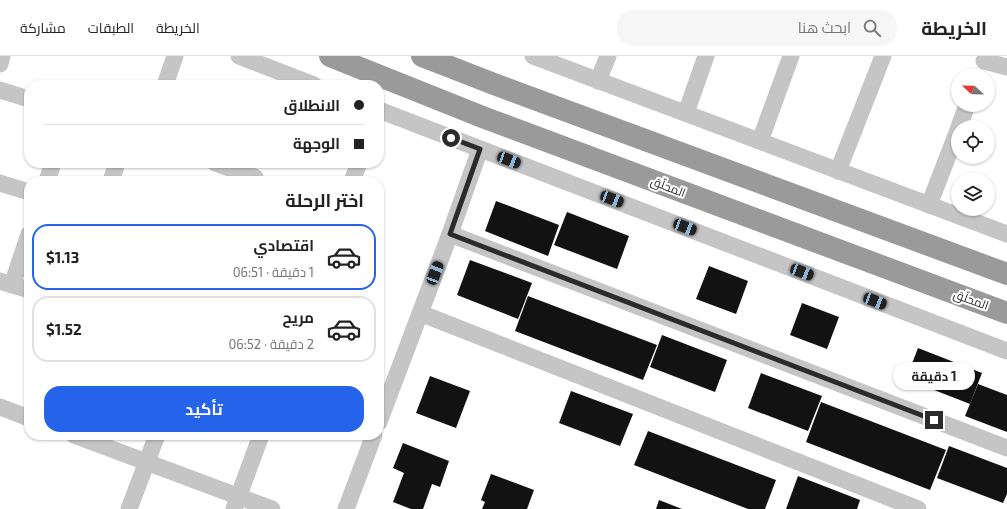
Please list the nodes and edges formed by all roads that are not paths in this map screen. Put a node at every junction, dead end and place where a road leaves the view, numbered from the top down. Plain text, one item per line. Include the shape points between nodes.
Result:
1 (2, 56) edge
2 (175, 56) edge
3 (239, 56) edge
4 (330, 56) edge
5 (422, 56) edge
6 (533, 56) edge
7 (608, 56) edge
8 (706, 56) edge
9 (791, 56) edge
10 (883, 56) edge
11 (0, 64) edge
12 (983, 64) edge
13 (1007, 67) edge
14 (167, 80) edge
15 (286, 80) edge
16 (598, 81) junction
17 (0, 90) edge
18 (24, 98) edge
19 (384, 112) edge
20 (686, 114) junction
21 (760, 142) junction
22 (951, 148) edge
23 (480, 149) junction
24 (234, 168) edge
25 (838, 171) junction
26 (256, 174) edge
27 (0, 183) edge
28 (24, 190) edge
29 (929, 205) junction
30 (450, 234) junction
31 (1007, 234) edge
32 (24, 245) edge
33 (1007, 274) edge
34 (6, 283) edge
35 (24, 288) edge
36 (420, 313) junction
37 (1007, 313) edge
38 (1007, 351) edge
39 (0, 407) edge
40 (384, 409) edge
41 (24, 415) edge
42 (88, 440) edge
43 (155, 440) edge
44 (259, 440) edge
45 (372, 440) edge
46 (1007, 448) edge
47 (147, 462) junction
48 (236, 503) edge
49 (129, 509) edge
50 (272, 509) edge
51 (346, 509) edge
52 (918, 509) edge

1 - 11 street
2 - 14 street
3 - 15 street
4 - 37 highway, المحلّق via 485,118
5 - 33 highway
6 - 16 street
7 - 16 street
8 - 20 street
9 - 21 street
10 - 25 street
12 - 13 street
16 - 20 street
17 - 18 street
19 - 23 street
20 - 21 street
21 - 25 street
22 - 29 street
23 - 30 street
23 - 38 street
24 - 26 street
25 - 29 street
27 - 28 street
29 - 31 street
30 - 36 street
30 - 46 street
32 - 34 street
34 - 35 street
36 - 40 street
36 - 52 street
39 - 41 street
42 - 47 street
43 - 47 street
44 - 48 street
45 - 51 street
47 - 48 street
47 - 49 street
48 - 50 street

